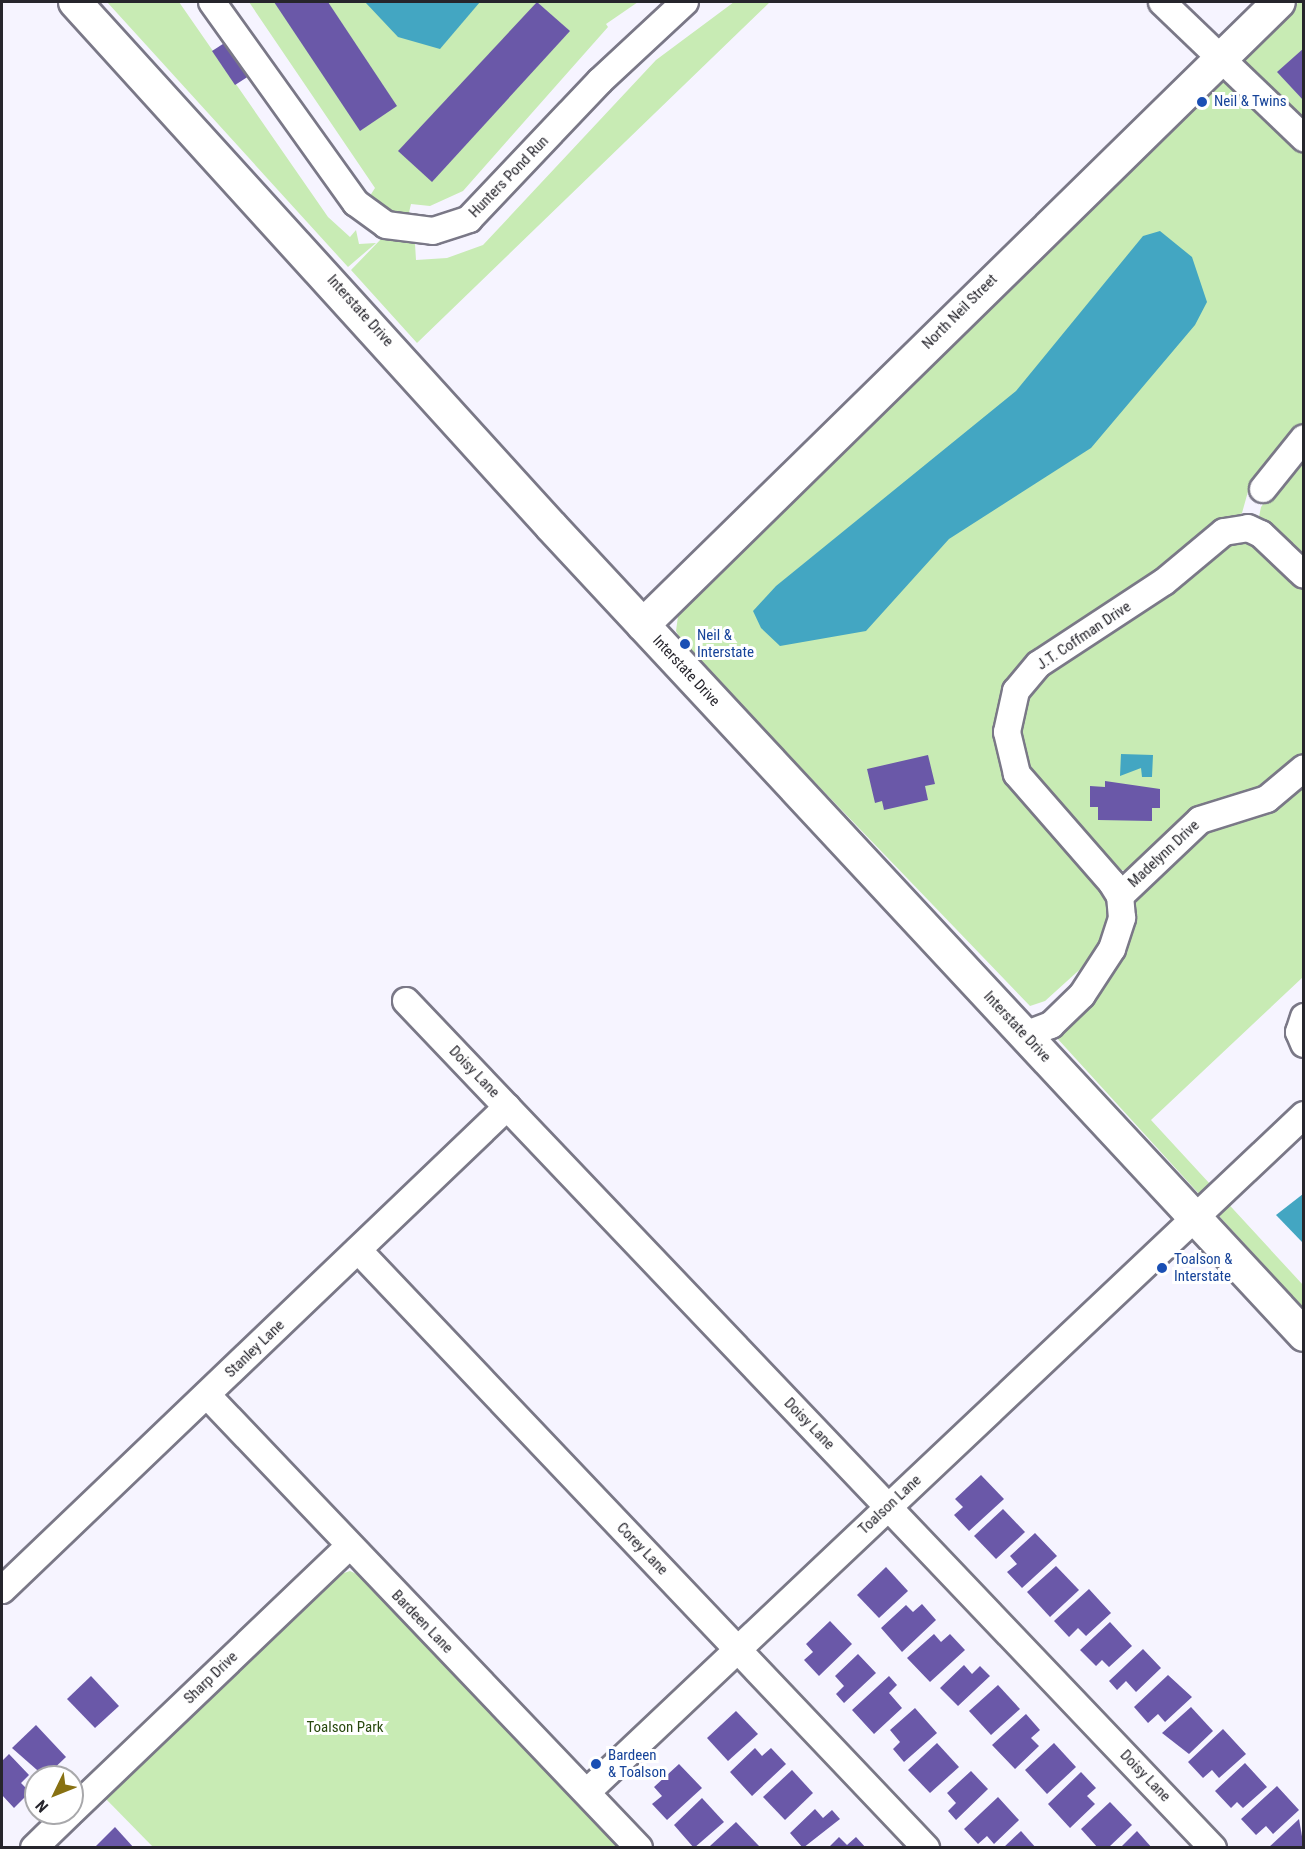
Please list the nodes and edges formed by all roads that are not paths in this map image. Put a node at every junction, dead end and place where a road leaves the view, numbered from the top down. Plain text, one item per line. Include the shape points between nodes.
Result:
1 (75, 2) edge
2 (212, 2) edge
3 (686, 2) edge
4 (1161, 2) edge
5 (1279, 2) edge
6 (1217, 60) junction
7 (1304, 138) edge
8 (1304, 438) edge
9 (1263, 489) dead end
10 (1304, 575) edge
11 (643, 625) junction
12 (1304, 768) edge
13 (1120, 896) junction
14 (406, 1001) dead end
15 (1304, 1017) edge
16 (1025, 1035) junction
17 (1304, 1044) edge
18 (507, 1107) junction
19 (1304, 1115) edge
20 (1192, 1218) junction
21 (358, 1250) junction
22 (1304, 1335) edge
23 (207, 1395) junction
24 (888, 1507) junction
25 (349, 1546) junction
26 (2, 1590) edge
27 (737, 1650) junction
28 (587, 1792) junction
29 (84, 1800) edge
30 (58, 1825) edge
31 (34, 1848) edge
32 (639, 1848) edge
33 (926, 1848) edge
34 (1213, 1848) edge

1 - 11 main road, Interstate Drive
2 - 3 street, Hunters Pond Run via 356,202 386,225 433,231 470,219 600,81
4 - 6 street
5 - 6 main road, North Neil Street
6 - 7 street via 1245,78
6 - 11 main road, North Neil Street
8 - 9 street
10 - 13 street, J.T. Coffman Drive via 1274,544 1248,528 1224,532 1164,582 1039,664 1010,704 1007,732 1017,774
11 - 16 main road, Interstate Drive
12 - 13 street, Madelynn Drive via 1267,799 1200,820
13 - 16 street via 1119,934 1097,971 1048,1005
14 - 18 street, Doisy Lane
15 - 17 street via 1299,1032
16 - 20 main road, Interstate Drive
18 - 21 street, Stanley Lane
18 - 24 street, Doisy Lane
19 - 20 street, Toalson Lane
20 - 22 main road, Interstate Drive
20 - 24 street, Toalson Lane
21 - 23 street, Stanley Lane
21 - 27 street, Corey Lane
23 - 25 street, Bardeen Lane
23 - 26 street, Stanley Lane
24 - 27 street, Toalson Lane
24 - 34 street, Doisy Lane
25 - 28 street, Bardeen Lane
25 - 29 street, Sharp Drive
27 - 28 street, Toalson Lane
27 - 33 street, Corey Lane
28 - 32 street, Bardeen Lane
30 - 31 street, Sharp Drive

